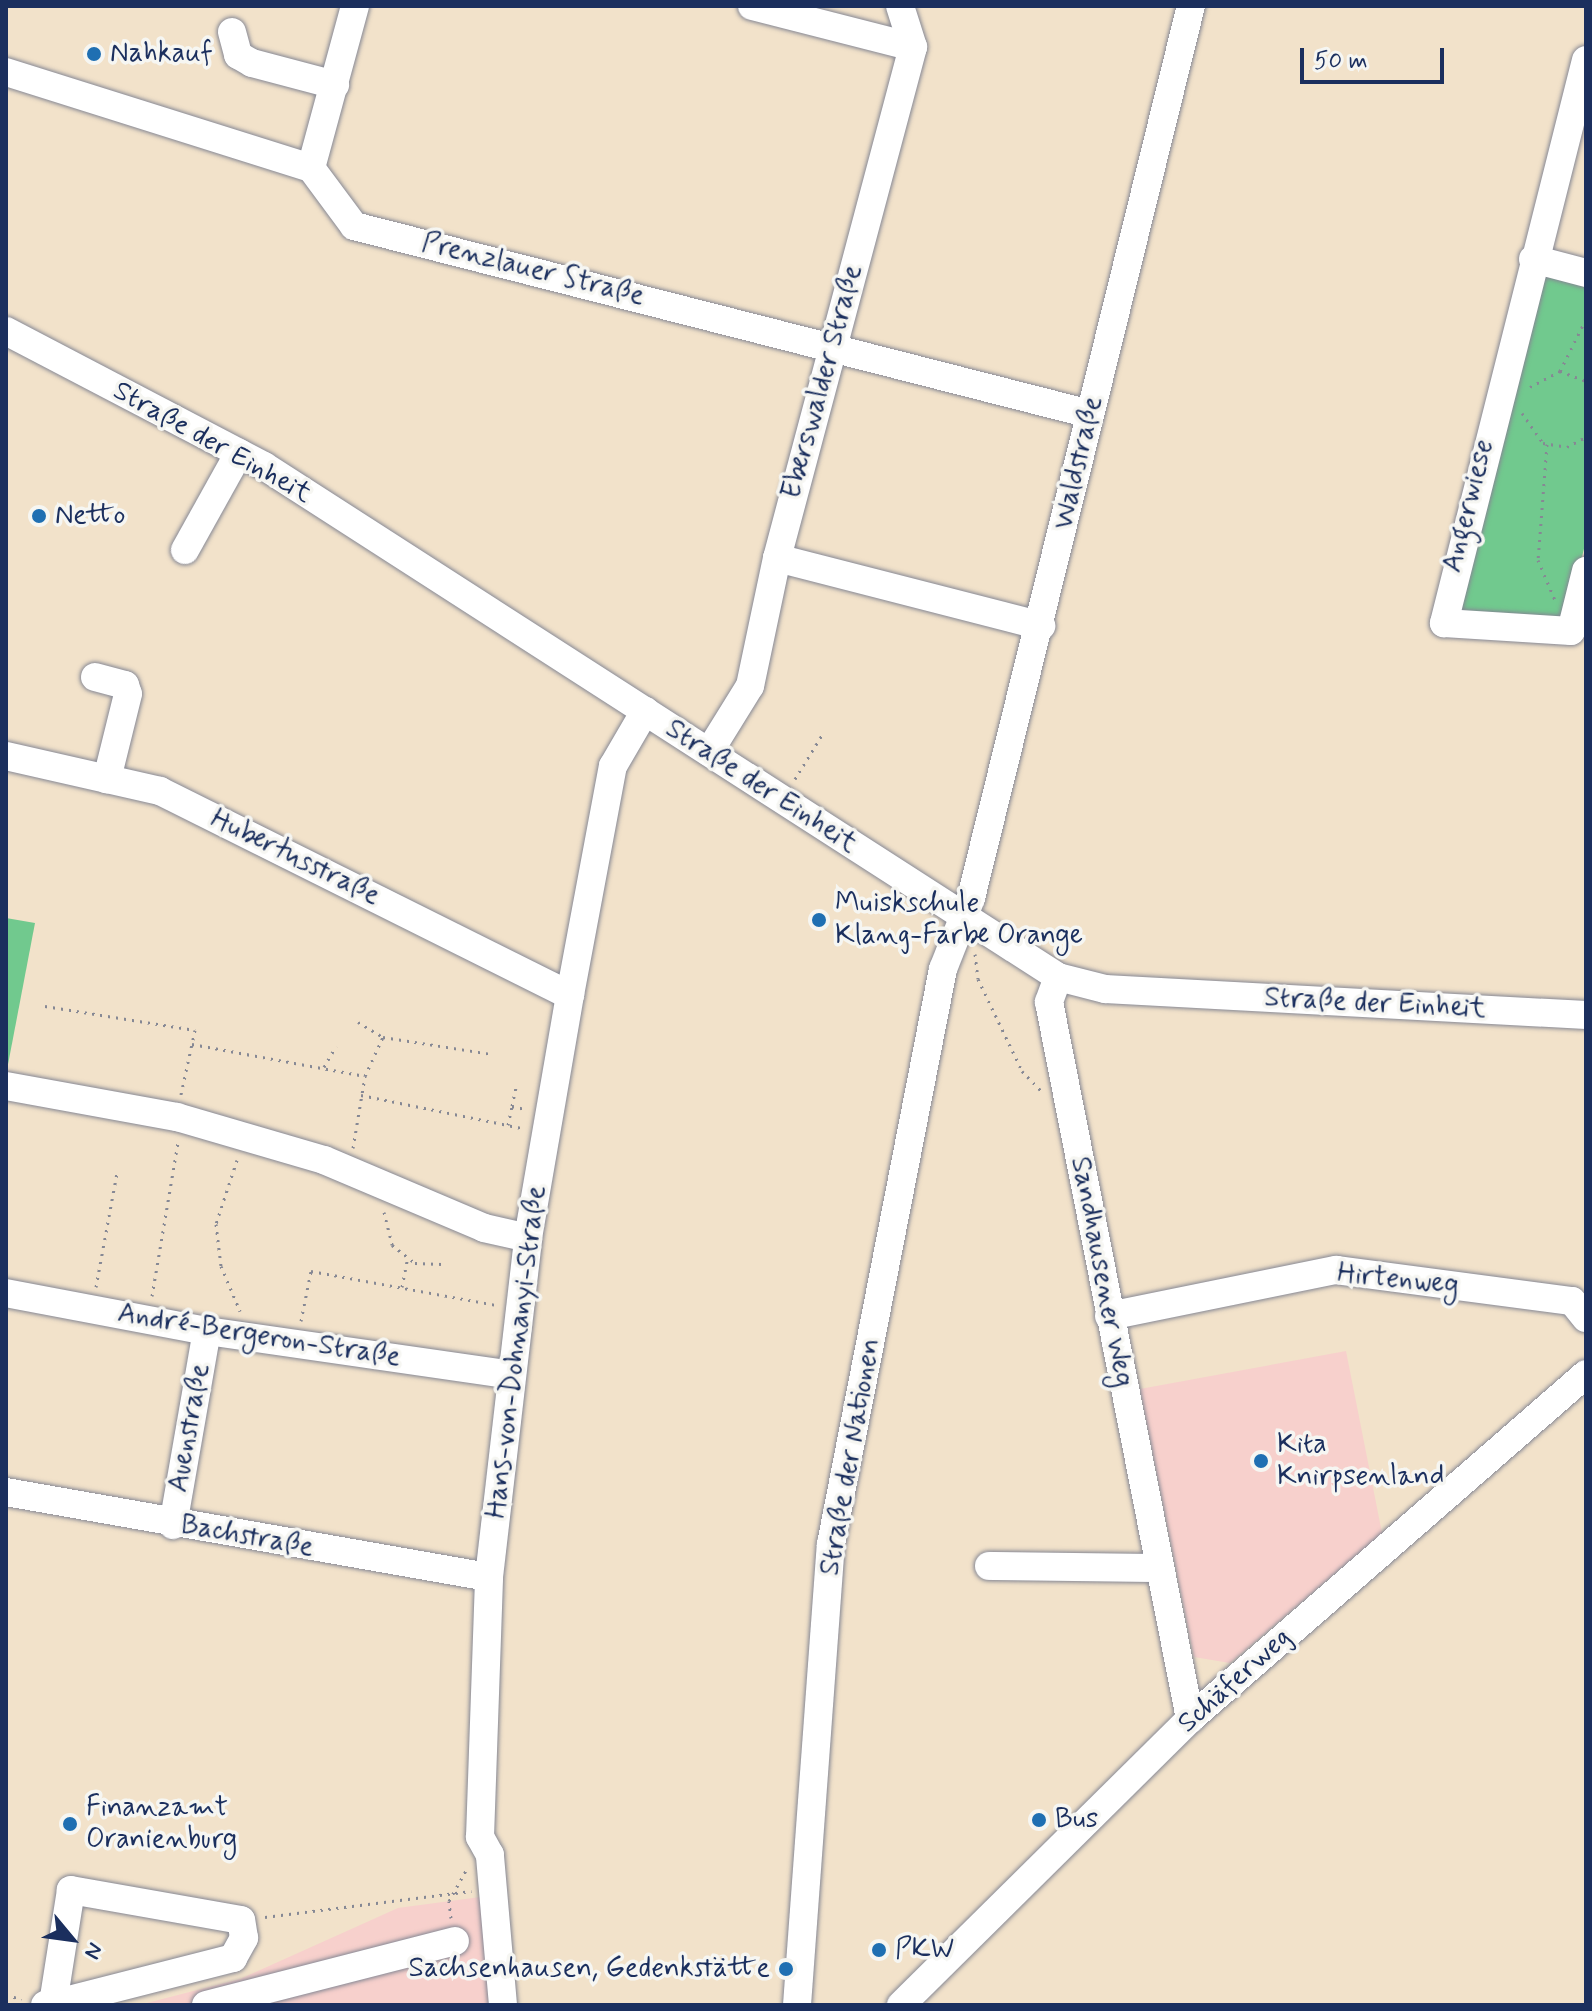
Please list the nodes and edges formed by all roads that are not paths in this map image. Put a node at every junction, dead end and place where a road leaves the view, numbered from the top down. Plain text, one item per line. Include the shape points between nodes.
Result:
1 (355, 6) edge
2 (752, 6) edge
3 (900, 6) edge
4 (1191, 6) edge
5 (232, 32) dead end
6 (913, 47) junction
7 (1586, 60) edge
8 (6, 72) edge
9 (335, 85) junction
10 (311, 168) junction
11 (1533, 259) junction
12 (1586, 273) edge
13 (6, 331) edge
14 (832, 344) junction
15 (1090, 414) junction
16 (239, 453) junction
17 (185, 550) dead end
18 (777, 558) junction
19 (1586, 571) edge
20 (1041, 626) junction
21 (1577, 628) edge
22 (95, 677) dead end
23 (645, 711) junction
24 (709, 752) junction
25 (6, 756) edge
26 (107, 779) junction
27 (961, 918) junction
28 (1058, 977) junction
29 (570, 995) junction
30 (1586, 1015) edge
31 (6, 1086) edge
32 (528, 1238) junction
33 (6, 1293) edge
34 (1109, 1316) junction
35 (1586, 1318) edge
36 (207, 1331) junction
37 (512, 1375) junction
38 (1582, 1386) edge
39 (6, 1492) edge
40 (173, 1525) junction
41 (989, 1566) dead end
42 (1159, 1568) junction
43 (489, 1577) junction
44 (1190, 1719) junction
45 (455, 1941) dead end
46 (49, 2004) edge
47 (206, 2005) edge
48 (503, 2005) edge
49 (797, 2005) edge
50 (901, 2005) edge

1 - 9 street
2 - 6 street
3 - 6 street
4 - 15 street, Waldstraße
5 - 9 street via 238,55 252,63
6 - 14 street, Eberswalder Straße
7 - 11 street
8 - 10 street
9 - 10 street
10 - 14 street, Prenzlauer Straße via 354,226
11 - 12 street
11 - 21 street, Angerwiese via 1441,612 1451,627
13 - 16 street, Straße der Einheit
14 - 15 street, Prenzlauer Straße
14 - 18 street, Eberswalder Straße
15 - 20 street, Waldstraße
16 - 17 street
16 - 23 street, Straße der Einheit
18 - 20 street
18 - 24 street, Eberswalder Straße via 750,686
19 - 21 street
20 - 27 street, Waldstraße
22 - 26 street via 125,685 128,694
23 - 24 street, Straße der Einheit
23 - 29 street, Hans-von-Dohnanyi-Straße via 613,766
24 - 27 street, Straße der Einheit
25 - 26 street, Hubertusstraße
26 - 29 street, Hubertusstraße via 160,791
27 - 28 street, Straße der Einheit
27 - 49 street, Straße der Nationen via 943,969 831,1544
28 - 30 street, Straße der Einheit via 1105,989
28 - 34 street, Sandhausener Weg via 1049,1002
29 - 32 street, Hans-von-Dohnanyi-Straße
31 - 32 street via 180,1118 349,1171
32 - 37 street, Hans-von-Dohnanyi-Straße
33 - 36 street, André-Bergeron-Straße
34 - 35 street, Hirtenweg via 1336,1270 1572,1301
34 - 42 street, Sandhausener Weg
36 - 37 street, André-Bergeron-Straße
36 - 40 street, Auenstraße
37 - 43 street, Hans-von-Dohnanyi-Straße
38 - 44 street, Schäferweg
39 - 40 street, Bachstraße
40 - 43 street, Bachstraße
41 - 42 street
42 - 44 street, Sandhausener Weg
43 - 48 street, Hans-von-Dohnanyi-Straße via 480,1837 495,1889
44 - 50 street, Schäferweg
45 - 47 street
46 - 46 street via 233,1958 244,1938 241,1920 71,1890

